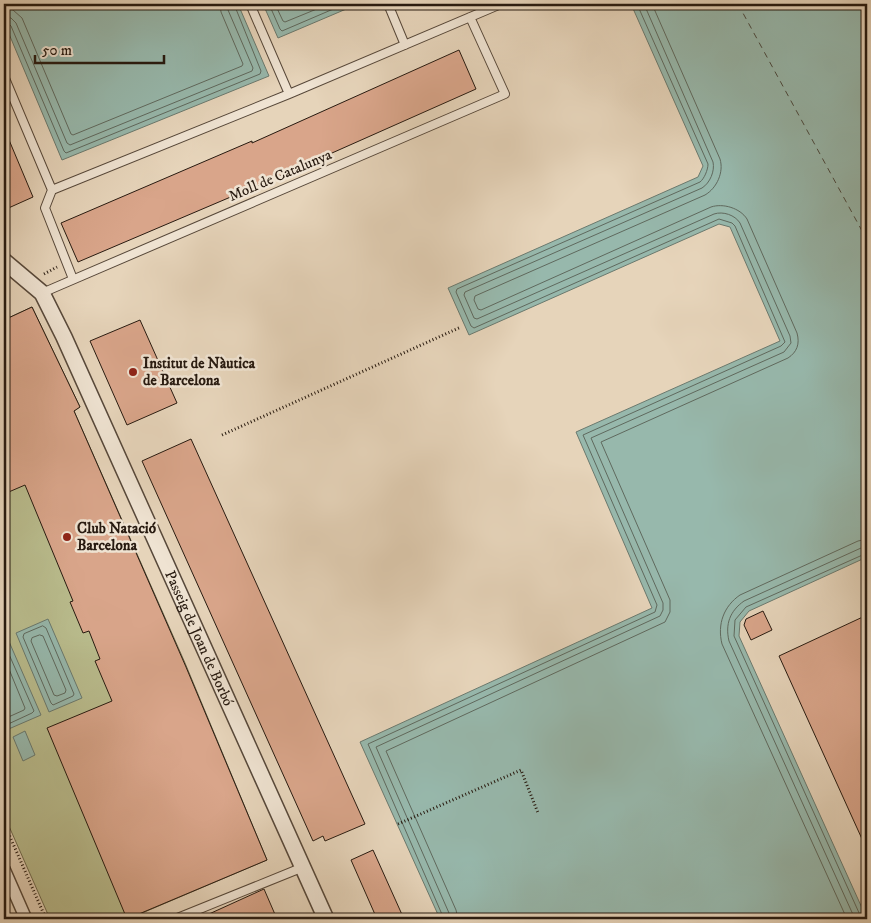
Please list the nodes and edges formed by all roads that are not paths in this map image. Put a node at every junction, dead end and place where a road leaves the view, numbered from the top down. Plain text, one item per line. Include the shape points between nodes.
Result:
1 (250, 4) edge
2 (388, 4) edge
3 (501, 4) edge
4 (470, 17) junction
5 (405, 45) junction
6 (4, 76) edge
7 (289, 94) junction
8 (52, 190) junction
9 (4, 261) edge
10 (69, 281) junction
11 (42, 293) junction
12 (301, 868) junction
13 (4, 869) edge
14 (26, 919) edge
15 (176, 919) edge
16 (326, 919) edge

1 - 7 lane
2 - 5 lane
3 - 4 lane
4 - 5 lane
4 - 10 lane, Moll de Catalunya via 505,94
5 - 7 lane
6 - 8 lane
7 - 8 lane
8 - 10 lane via 46,208
9 - 11 street, Passeig de Joan de Borbó
10 - 11 lane, Moll de Catalunya
11 - 12 street, Passeig de Joan de Borbó
12 - 15 lane
12 - 16 street, Passeig de Joan de Borbó
13 - 14 street

